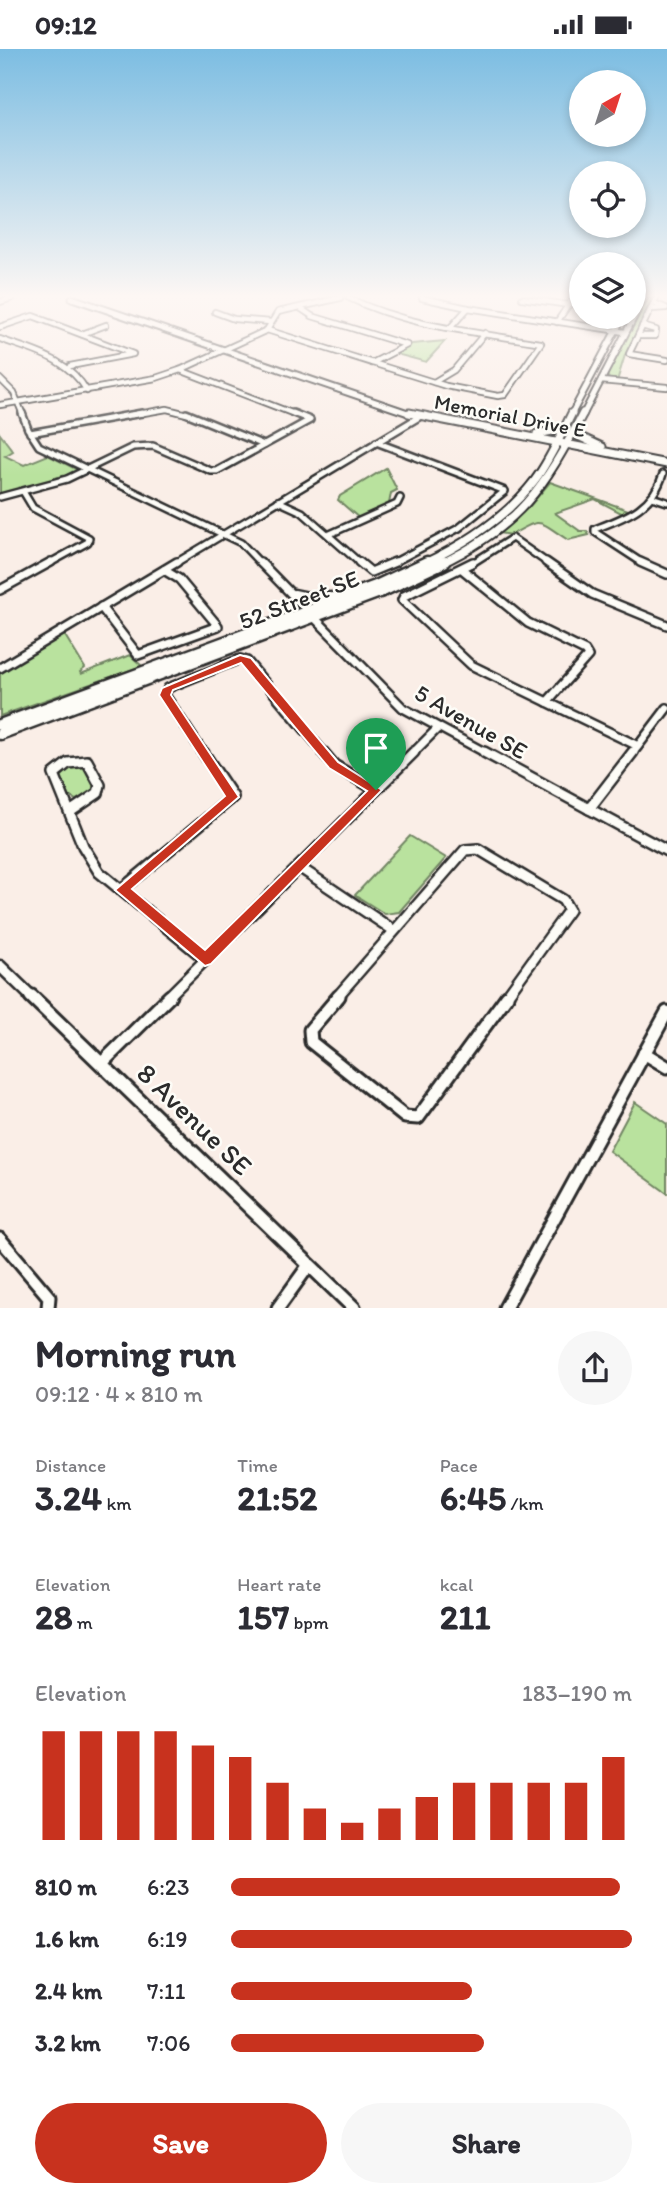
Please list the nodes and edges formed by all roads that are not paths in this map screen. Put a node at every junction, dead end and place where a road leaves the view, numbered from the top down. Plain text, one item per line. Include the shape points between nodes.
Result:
1 (46, 357) edge
2 (118, 357) edge
3 (210, 357) edge
4 (250, 357) edge
5 (252, 357) edge
6 (353, 357) edge
7 (384, 357) edge
8 (465, 357) edge
9 (531, 357) edge
10 (603, 357) edge
11 (613, 357) edge
12 (644, 357) edge
13 (667, 361) edge
14 (372, 363) junction
15 (70, 366) junction
16 (180, 370) junction
17 (0, 379) edge
18 (591, 379) junction
19 (601, 381) junction
20 (434, 382) junction
21 (667, 387) edge
22 (87, 391) junction
23 (19, 401) junction
24 (0, 405) edge
25 (417, 416) junction
26 (563, 429) junction
27 (30, 433) junction
28 (535, 436) junction
29 (569, 439) junction
30 (376, 442) junction
31 (556, 443) junction
32 (264, 445) junction
33 (586, 448) junction
34 (558, 462) junction
35 (667, 462) edge
36 (87, 470) junction
37 (663, 474) dead end
38 (24, 493) junction
39 (0, 497) edge
40 (400, 498) dead end
41 (655, 498) junction
42 (278, 501) junction
43 (667, 502) edge
44 (222, 534) junction
45 (330, 534) junction
46 (462, 569) junction
47 (164, 570) junction
48 (667, 574) edge
49 (0, 590) edge
50 (294, 596) junction
51 (347, 596) junction
52 (101, 607) junction
53 (312, 613) junction
54 (667, 625) edge
55 (0, 656) edge
56 (10, 662) junction
57 (0, 668) edge
58 (547, 702) junction
59 (667, 708) edge
60 (0, 725) edge
61 (438, 728) junction
62 (0, 734) edge
63 (638, 746) junction
64 (376, 790) junction
65 (589, 809) junction
66 (70, 812) junction
67 (667, 851) edge
68 (299, 867) junction
69 (122, 890) junction
70 (393, 930) junction
71 (205, 959) junction
72 (2, 971) edge
73 (667, 1012) edge
74 (644, 1053) junction
75 (102, 1063) junction
76 (667, 1067) edge
77 (0, 1239) edge
78 (309, 1265) junction
79 (47, 1308) edge
80 (278, 1308) edge
81 (354, 1308) edge
82 (505, 1308) edge

1 - 15 street
2 - 15 street
3 - 16 street
4 - 25 main road, Memorial Drive E
5 - 28 main road, Memorial Drive E via 420,411
6 - 14 street
7 - 14 street
8 - 20 street
9 - 20 street via 505,395
10 - 18 main road, 52 Street SE
11 - 19 main road, 52 Street SE
12 - 13 street
14 - 20 street
15 - 22 street
16 - 22 street
16 - 32 street via 309,418
17 - 23 street
18 - 19 street
18 - 26 main road, 52 Street SE
19 - 21 street
19 - 29 main road, 52 Street SE
22 - 23 street
23 - 24 street
23 - 27 street
25 - 28 main road, Memorial Drive E
25 - 30 street
26 - 28 main road
26 - 31 main road, 52 Street SE
27 - 32 street via 167,409
27 - 36 street, 5 Avenue SE via 39,446
28 - 31 main road, Memorial Drive E
29 - 31 main road, Memorial Drive E
29 - 33 main road, Memorial Drive E
29 - 34 main road, 52 Street SE
29 - 35 main road, Memorial Drive E
30 - 42 street
30 - 45 street via 505,491 466,525 371,572
31 - 51 main road, 52 Street SE via 537,478 486,526 429,561
32 - 36 street via 217,471 153,446 133,447
33 - 34 main road
33 - 35 main road, Memorial Drive E
34 - 53 main road, 52 Street SE via 525,507 483,541 414,577
36 - 38 street
36 - 44 street, 5 Avenue SE
37 - 41 street
38 - 39 street
38 - 49 street via 33,508 89,538
40 - 45 street via 397,504
41 - 43 street
41 - 48 street via 635,514 595,532 636,560
42 - 44 street
42 - 45 street via 302,512
44 - 47 street
44 - 50 street, 5 Avenue SE via 250,551
46 - 54 street via 515,539 592,594
46 - 58 street via 528,623 585,651 588,656
46 - 58 street via 402,600 471,665
47 - 52 street
47 - 52 street via 179,579 218,625 138,655
50 - 51 main road
50 - 53 street, 5 Avenue SE
51 - 53 main road, 52 Street SE
52 - 56 street
53 - 60 main road, 52 Street SE
53 - 61 street, 5 Avenue SE via 403,708
53 - 62 main road, 52 Street SE
55 - 56 street
56 - 57 street
58 - 63 street
59 - 63 street
61 - 64 street
61 - 65 street, 5 Avenue SE
63 - 65 street
64 - 68 street
64 - 69 street via 334,765 247,661 240,659 168,688 165,695 233,797
65 - 67 street, 5 Avenue SE
66 - 66 street via 98,793 100,785 87,761 57,768 54,774
66 - 69 street via 88,857
68 - 70 street
68 - 71 street
69 - 71 street
70 - 70 street via 310,1030 311,1042 405,1117 418,1118 569,910 563,900 478,849 465,850
71 - 75 street
72 - 75 street, 8 Avenue SE
73 - 74 street
74 - 76 street
74 - 82 street
75 - 78 street, 8 Avenue SE
77 - 79 street via 49,1297
78 - 80 street
78 - 81 street, 8 Avenue SE

